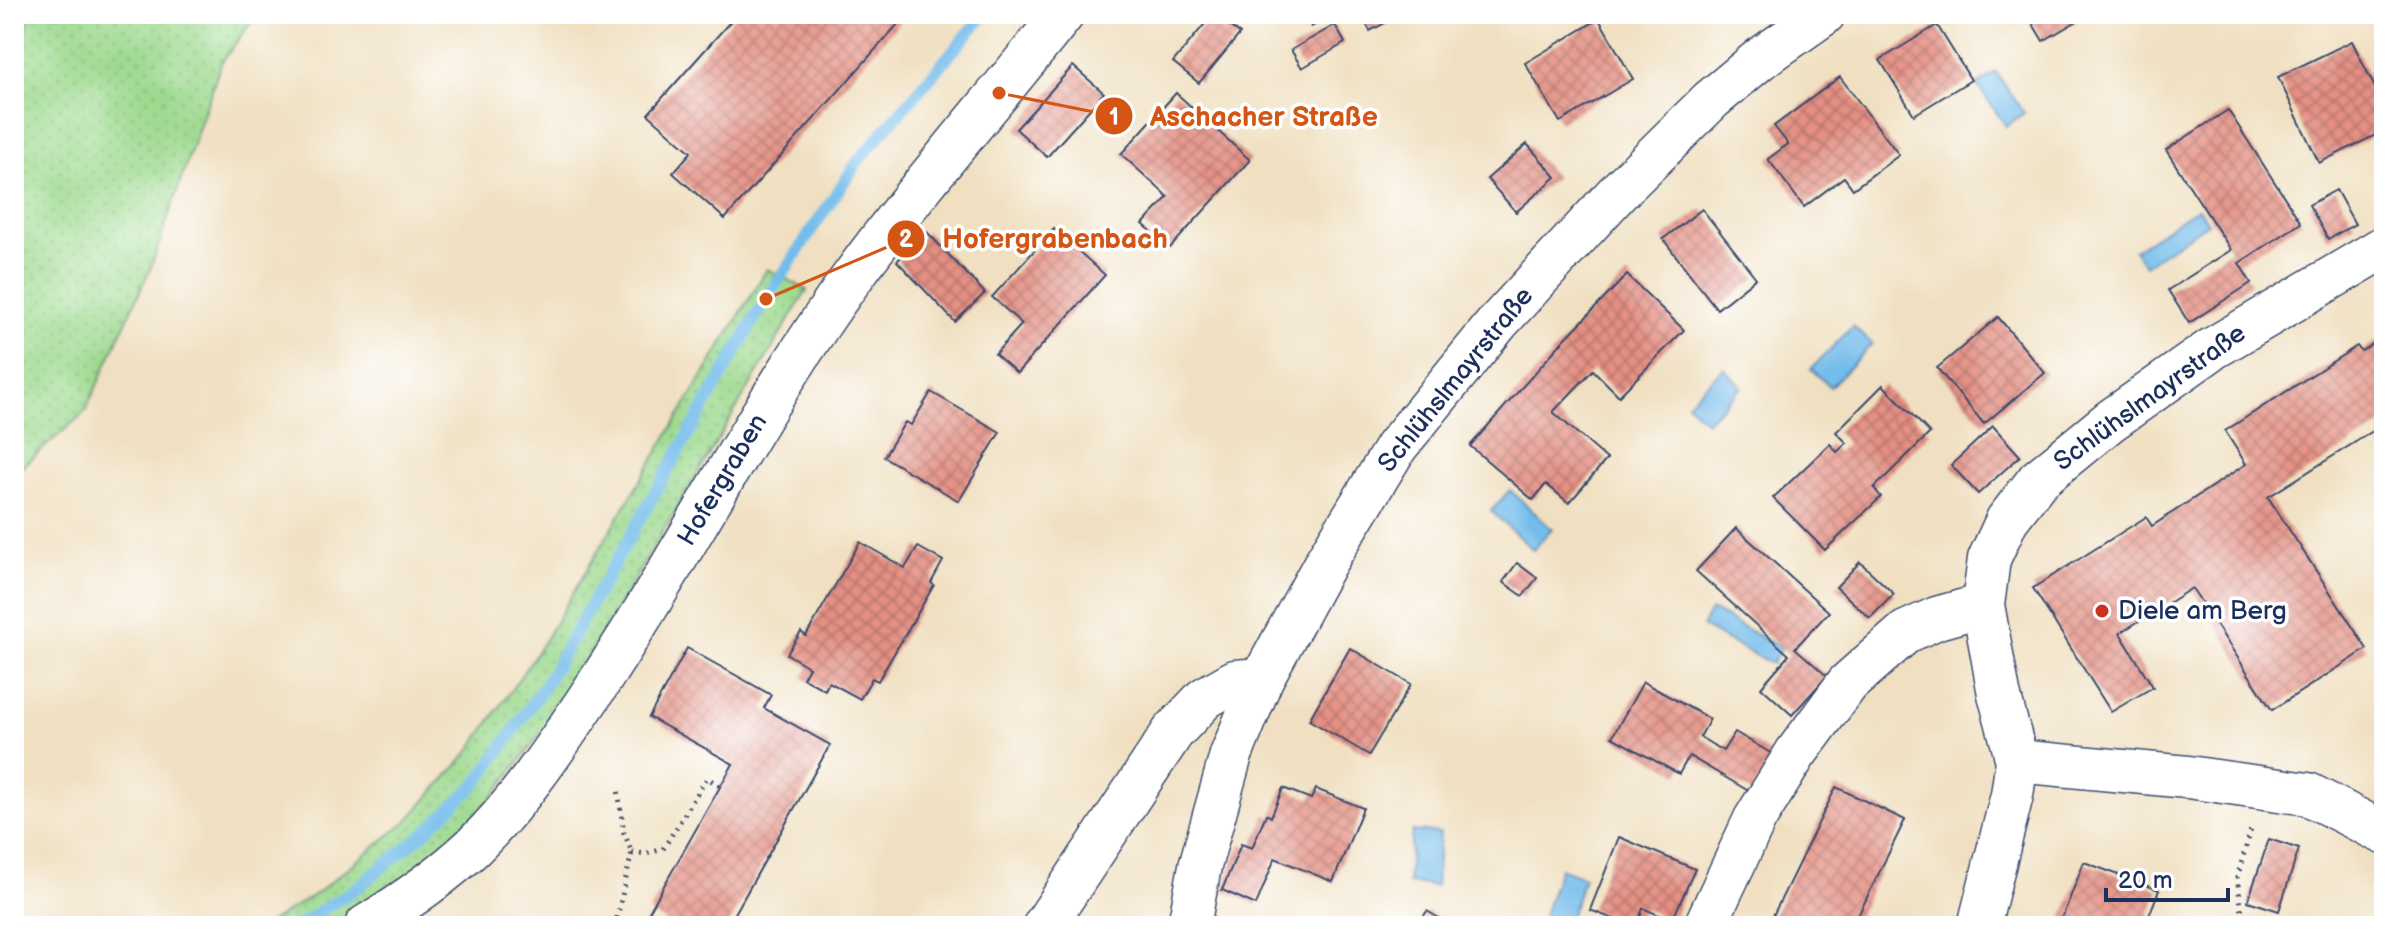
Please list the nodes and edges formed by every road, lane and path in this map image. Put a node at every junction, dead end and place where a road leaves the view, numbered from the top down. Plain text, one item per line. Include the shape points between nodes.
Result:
1 (1063, 14) edge
2 (1824, 14) edge
3 (2384, 247) edge
4 (1983, 605) junction
5 (1262, 679) junction
6 (2017, 761) junction
7 (720, 786) dead end
8 (2263, 788) junction
9 (618, 789) dead end
10 (2384, 833) edge
11 (632, 852) junction
12 (366, 926) edge
13 (615, 926) edge
14 (1044, 926) edge
15 (1189, 926) edge
16 (1705, 926) edge
17 (1979, 926) edge
18 (2244, 926) edge

1 - 12 street, Hofergraben via 918,190 834,303 622,649 535,777 472,847
2 - 5 street, Schlühslmayrstraße via 1711,100 1499,321 1396,447
3 - 4 street, Schlühslmayrstraße via 2212,349 2038,480 2007,520 1989,559
4 - 6 street, Schlühslmayrstraße
4 - 16 street via 1906,632 1848,683 1755,819
5 - 14 street via 1235,681 1205,698 1173,732
5 - 15 street, Schlühslmayrstraße via 1231,755
6 - 8 street
6 - 17 street, Schlühslmayrstraße
7 - 11 path via 707,778 663,849
8 - 10 street via 2308,794
8 - 18 path via 2237,878
9 - 11 path
11 - 13 path

